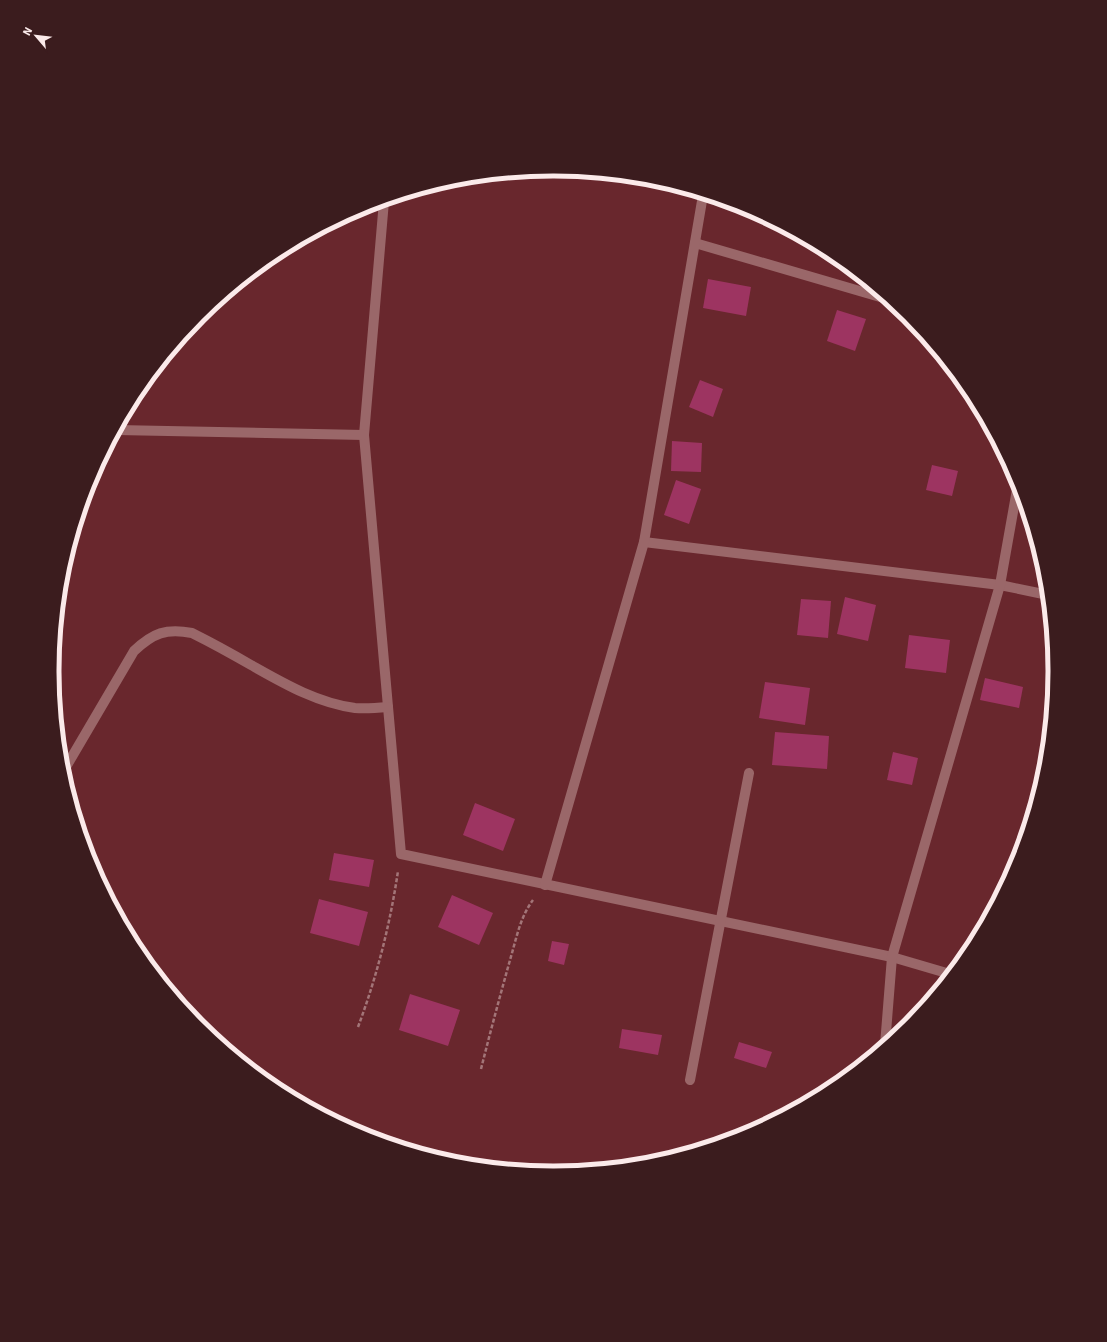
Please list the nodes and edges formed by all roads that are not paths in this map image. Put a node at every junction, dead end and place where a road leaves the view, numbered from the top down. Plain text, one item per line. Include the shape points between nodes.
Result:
1 (702, 200) edge
2 (383, 207) edge
3 (695, 243) junction
4 (876, 296) edge
5 (122, 430) edge
6 (364, 435) junction
7 (1016, 496) edge
8 (644, 542) junction
9 (1000, 585) junction
10 (1042, 594) edge
11 (388, 707) junction
12 (68, 763) edge
13 (750, 773) dead end
14 (545, 884) junction
15 (720, 921) junction
16 (892, 957) junction
17 (945, 973) edge
18 (886, 1038) edge
19 (690, 1080) dead end

1 - 3 street
2 - 6 street
3 - 4 street
3 - 8 street
5 - 6 street
6 - 11 street
7 - 9 street
8 - 9 street
8 - 14 street
9 - 10 street
9 - 16 street
11 - 12 street via 371,709 339,705 276,679 192,633 167,632 155,635 134,651
11 - 14 street via 401,854
13 - 15 street
14 - 15 street
15 - 16 street
15 - 19 street
16 - 17 street
16 - 18 street

